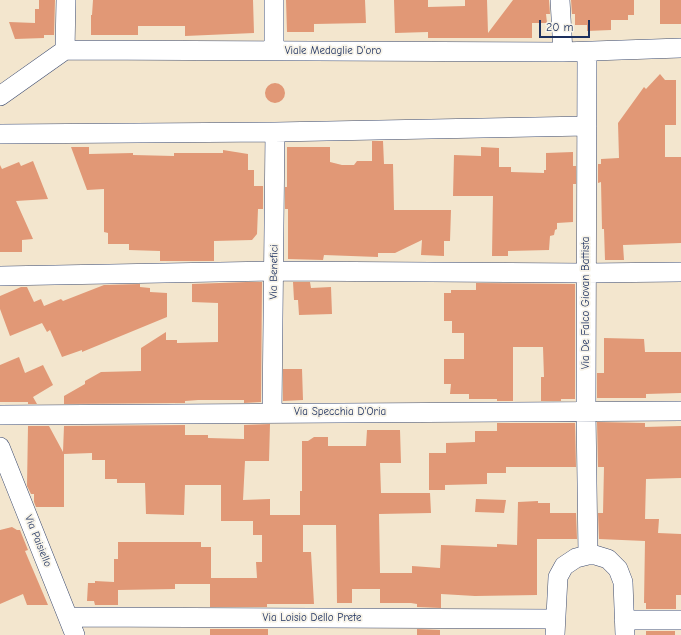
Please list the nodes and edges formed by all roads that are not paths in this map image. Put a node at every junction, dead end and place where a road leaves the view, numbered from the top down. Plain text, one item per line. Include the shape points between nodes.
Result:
1 (66, 0) edge
2 (274, 0) edge
3 (560, 0) edge
4 (681, 48) edge
5 (65, 50) junction
6 (274, 51) junction
7 (563, 52) junction
8 (587, 52) junction
9 (0, 96) edge
10 (587, 126) junction
11 (275, 132) junction
12 (0, 134) edge
13 (274, 271) junction
14 (681, 272) edge
15 (586, 273) junction
16 (0, 276) edge
17 (586, 411) junction
18 (681, 411) edge
19 (272, 413) junction
20 (0, 415) edge
21 (0, 446) edge
22 (588, 555) junction
23 (68, 617) junction
24 (681, 620) edge
25 (555, 627) edge
26 (625, 627) edge
27 (75, 635) edge

1 - 5 street
2 - 6 street
3 - 7 street
4 - 8 street, Viale Medaglie D'oro
5 - 6 street, Viale Medaglie D'oro
5 - 9 street
6 - 7 street, Viale Medaglie D'oro
7 - 8 street, Viale Medaglie D'oro
8 - 10 street, Via De Falco Giovan Battista
10 - 11 street
10 - 15 street, Via De Falco Giovan Battista
11 - 12 street
11 - 13 street, Via Benefici
13 - 15 street
13 - 16 street
13 - 19 street, Via Benefici
14 - 15 street
15 - 17 street, Via De Falco Giovan Battista
17 - 18 street, Via Specchia D'Oria
17 - 19 street, Via Specchia D'Oria
17 - 22 street, Via De Falco Giovan Battista
19 - 20 street, Via Specchia D'Oria
21 - 23 street, Via Paisiello
22 - 25 street via 576,558 564,566 558,578
22 - 26 street via 608,559 618,569 623,582
23 - 25 street, Via Loisio Dello Prete
23 - 27 street, Via Paisiello
24 - 26 street

